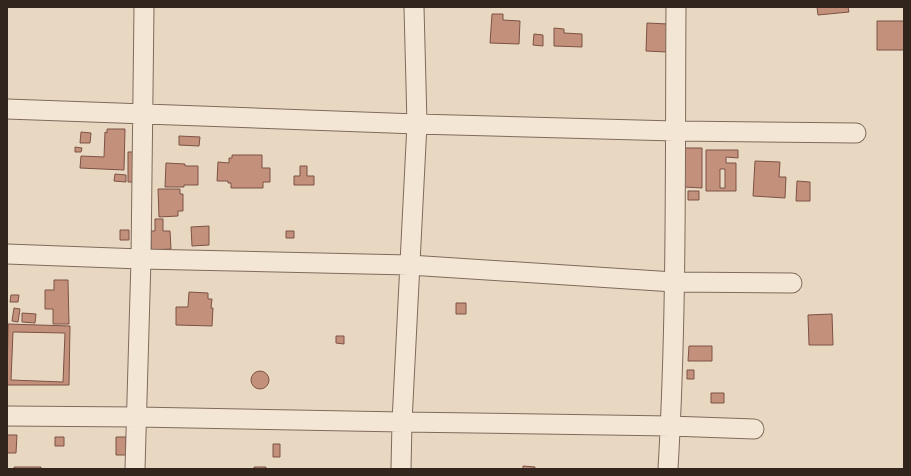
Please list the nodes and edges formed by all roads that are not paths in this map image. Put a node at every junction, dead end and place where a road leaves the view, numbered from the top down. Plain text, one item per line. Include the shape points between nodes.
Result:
1 (144, 7) edge
2 (414, 7) edge
3 (676, 7) edge
4 (7, 109) edge
5 (142, 114) junction
6 (417, 124) junction
7 (675, 131) junction
8 (856, 133) dead end
9 (7, 254) edge
10 (141, 259) junction
11 (409, 265) junction
12 (674, 282) junction
13 (792, 282) dead end
14 (7, 416) edge
15 (137, 417) junction
16 (402, 422) junction
17 (670, 426) junction
18 (754, 429) dead end
19 (135, 469) edge
20 (401, 469) edge
21 (668, 469) edge

1 - 5 street
2 - 6 street
3 - 7 street
4 - 5 street
5 - 6 street
5 - 10 street
6 - 7 street
6 - 11 street
7 - 8 street
7 - 12 street
9 - 10 street
10 - 11 street
10 - 15 street
11 - 12 street
11 - 16 street
12 - 13 street
12 - 17 street
14 - 15 street
15 - 16 street
15 - 19 street
16 - 17 street
16 - 20 street
17 - 18 street
17 - 21 street

